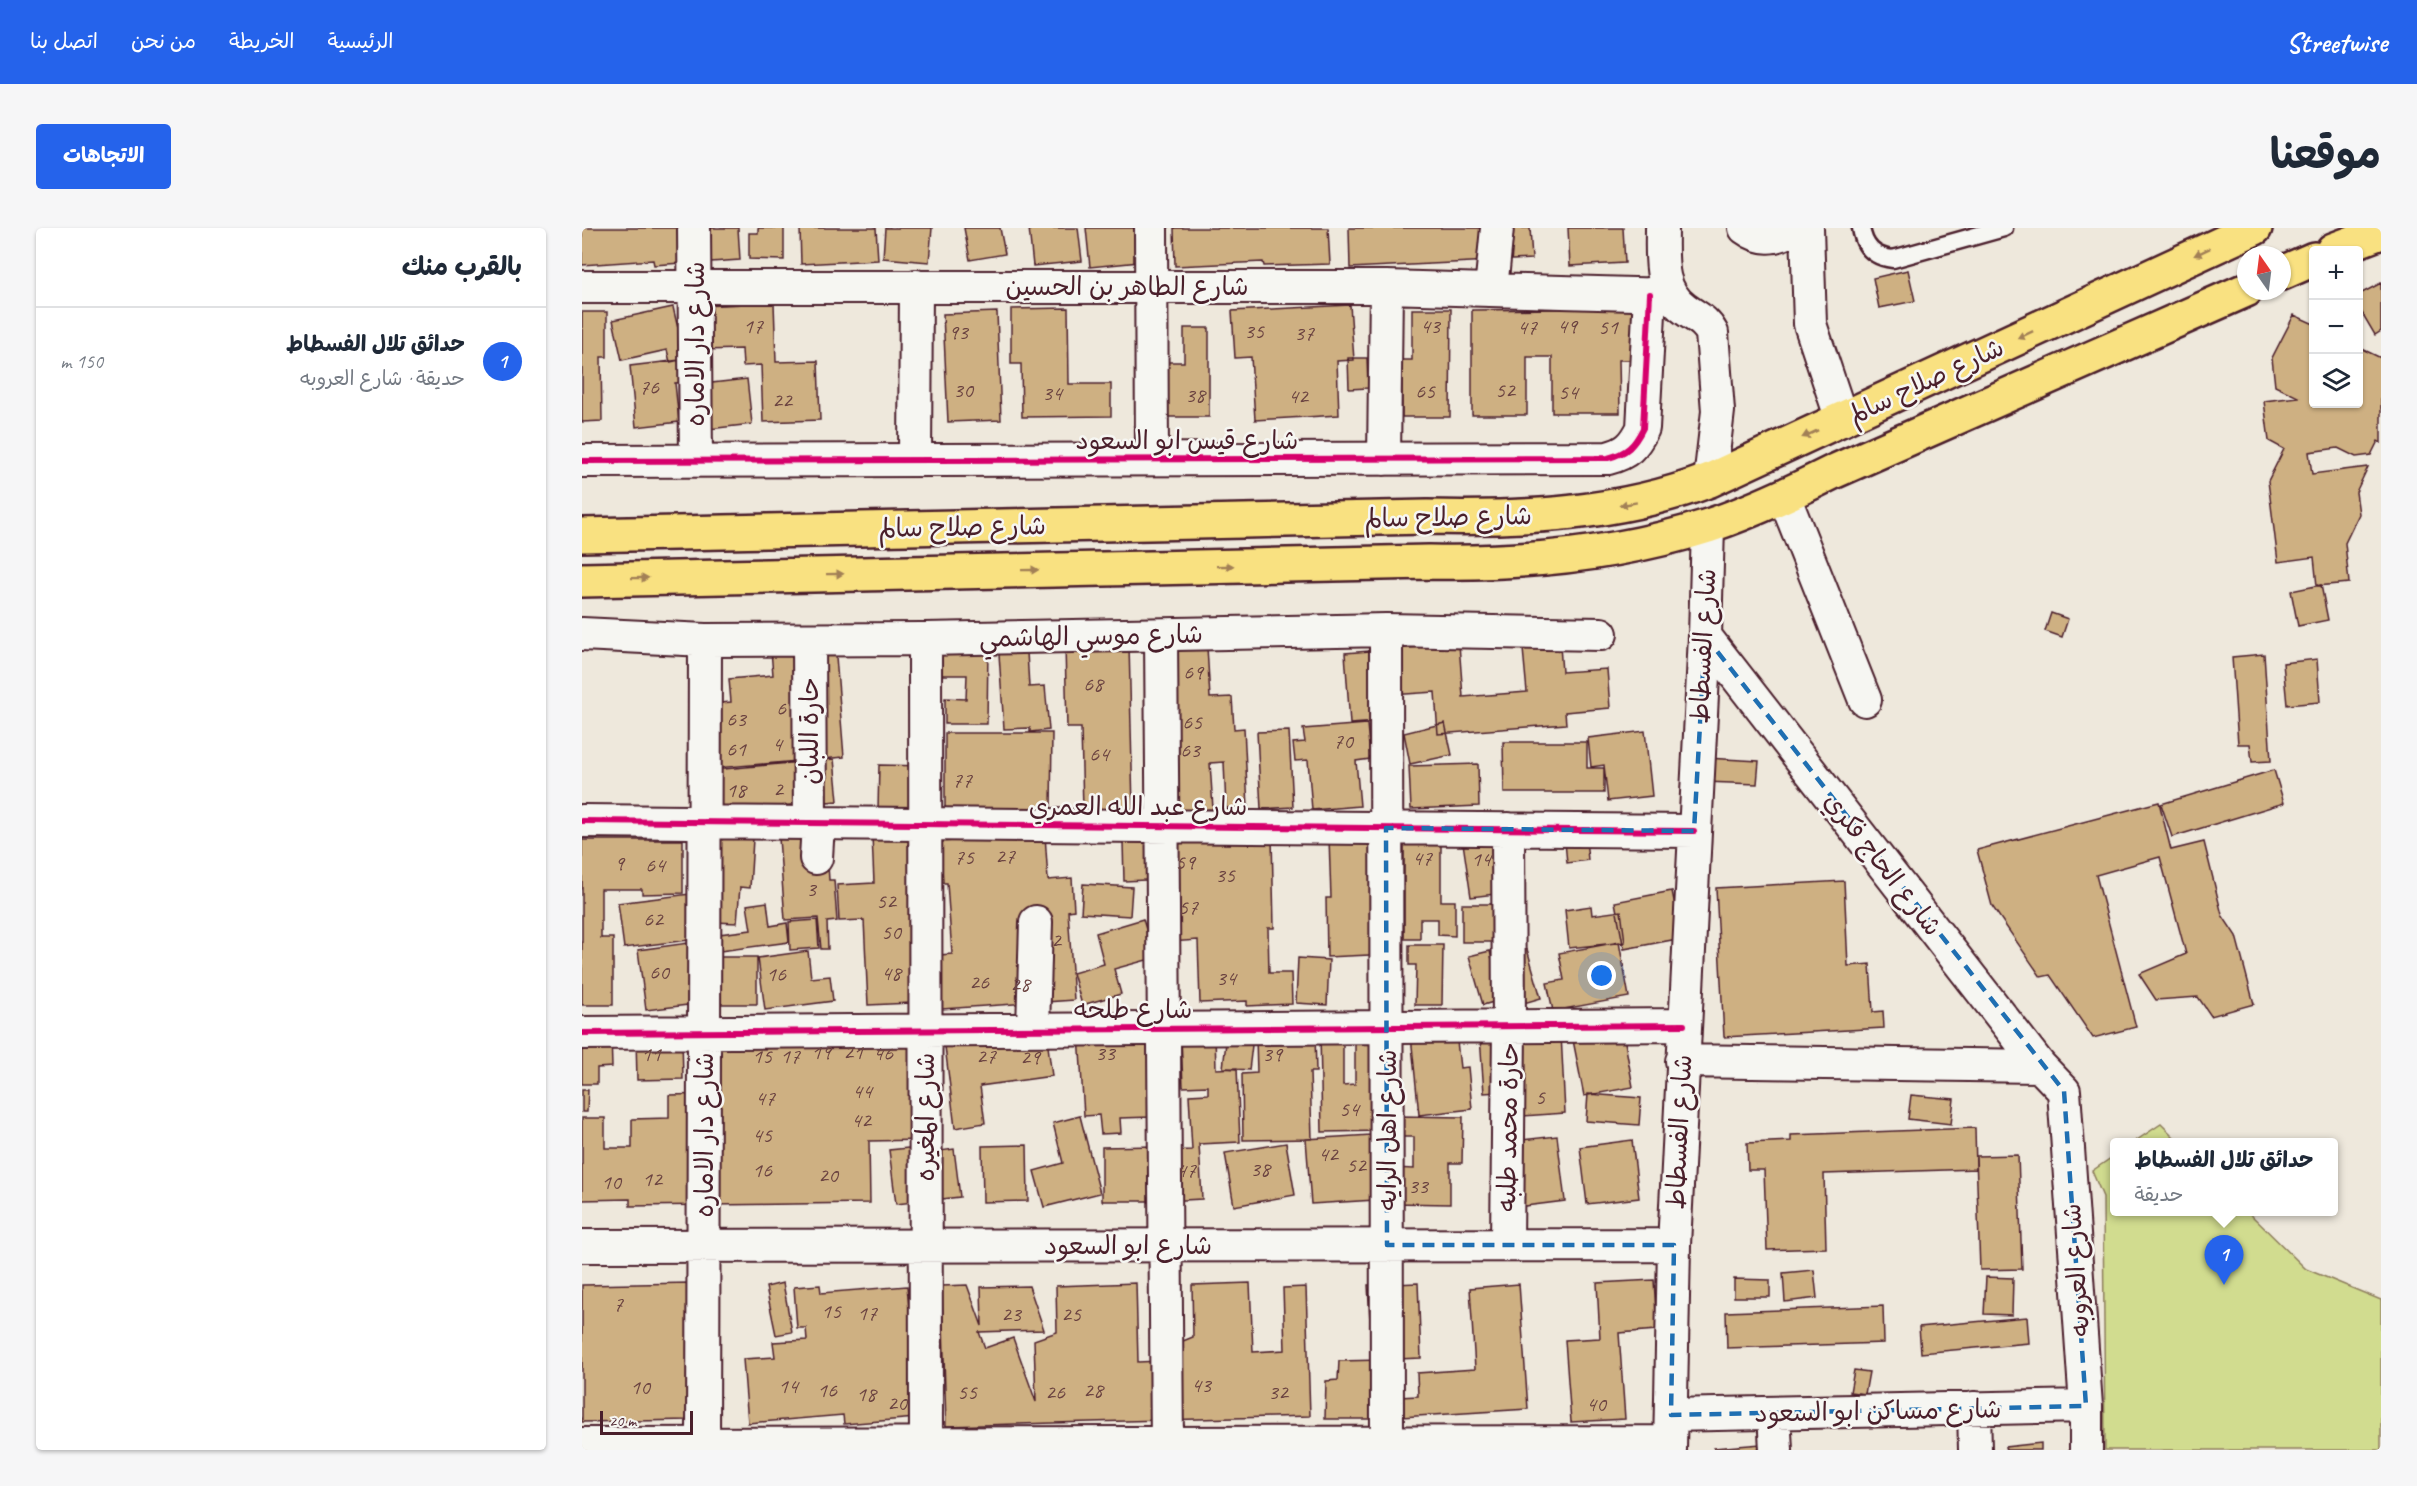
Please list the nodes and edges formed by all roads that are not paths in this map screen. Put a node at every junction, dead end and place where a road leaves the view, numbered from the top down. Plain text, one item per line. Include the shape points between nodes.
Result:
1 (694, 228) edge
2 (1151, 228) edge
3 (1497, 228) edge
4 (1662, 228) edge
5 (1745, 228) edge
6 (1793, 228) edge
7 (1807, 228) edge
8 (1861, 228) edge
9 (2004, 228) edge
10 (2255, 228) edge
11 (1979, 231) edge
12 (2381, 232) edge
13 (2344, 246) edge
14 (2309, 261) edge
15 (2291, 269) edge
16 (695, 285) junction
17 (916, 286) junction
18 (1152, 286) junction
19 (1386, 286) junction
20 (582, 287) edge
21 (1491, 290) junction
22 (1660, 294) junction
23 (2237, 294) edge
24 (1842, 420) junction
25 (1152, 459) junction
26 (1384, 459) junction
27 (696, 460) junction
28 (915, 460) junction
29 (582, 461) edge
30 (1710, 480) junction
31 (1784, 496) junction
32 (1708, 526) junction
33 (582, 535) edge
34 (582, 580) edge
35 (1386, 630) junction
36 (582, 634) edge
37 (1601, 634) dead end
38 (1161, 635) junction
39 (1705, 636) junction
40 (925, 639) junction
41 (705, 640) junction
42 (809, 640) junction
43 (1865, 700) dead end
44 (582, 821) edge
45 (705, 822) junction
46 (814, 823) junction
47 (925, 825) junction
48 (1162, 826) junction
49 (1386, 828) junction
50 (1508, 829) junction
51 (1694, 831) junction
52 (816, 858) dead end
53 (1036, 922) dead end
54 (1684, 1025) junction
55 (1509, 1026) junction
56 (1386, 1027) junction
57 (1164, 1028) junction
58 (1033, 1029) junction
59 (925, 1030) junction
60 (704, 1032) junction
61 (582, 1033) edge
62 (1682, 1061) junction
63 (2040, 1066) junction
64 (2064, 1091) joint
65 (1166, 1245) junction
66 (1387, 1245) junction
67 (1507, 1245) junction
68 (1674, 1245) junction
69 (582, 1246) edge
70 (704, 1246) junction
71 (926, 1246) junction
72 (2086, 1406) junction
73 (1974, 1408) junction
74 (1774, 1413) junction
75 (1670, 1436) edge
76 (582, 1444) edge
77 (1167, 1446) edge
78 (1387, 1446) edge
79 (703, 1447) edge
80 (926, 1447) edge
81 (1776, 1450) edge
82 (1975, 1450) edge
83 (2086, 1450) edge

1 - 16 street, شارع دار الاماره
2 - 18 street
3 - 21 street
4 - 22 street
5 - 6 street via 1754,235 1768,237 1783,235
7 - 24 street via 1810,324
8 - 11 lane via 1868,248 1893,259
9 - 11 lane
10 -> 24 highway, شارع صلاح سالم
12 - 13 highway
14 - 15 highway
16 - 17 street, شارع الطاهر بن الحسين
16 - 20 street, شارع الطاهر بن الحسين
16 - 27 street, شارع دار الاماره
17 - 18 street, شارع الطاهر بن الحسين
17 - 28 street
18 - 19 street, شارع الطاهر بن الحسين
18 - 25 street
19 - 21 street, شارع الطاهر بن الحسين
19 - 26 street
21 - 22 street, شارع الطاهر بن الحسين
22 - 26 street, شارع قيس ابو السعود via 1643,428 1625,453 1608,458
22 - 30 street via 1706,322 1712,333 1718,411
23 - 31 highway, شارع صلاح سالم
24 -> 30 highway, شارع صلاح سالم
25 - 26 street, شارع قيس ابو السعود
25 - 28 street, شارع قيس ابو السعود
27 - 28 street, شارع قيس ابو السعود
27 - 29 street, شارع قيس ابو السعود
30 -> 33 highway, شارع صلاح سالم via 1636,502 1505,519
31 - 32 highway, شارع صلاح سالم
31 - 43 street
34 -> 32 highway, شارع صلاح سالم via 1528,561 1627,546
32 - 39 street, شارع الفسطاط
35 - 37 street, شارع موسي الهاشمي
35 - 38 street, شارع موسي الهاشمي
35 - 49 street, شارع اهل الرايه
36 - 41 street, شارع موسي الهاشمي
38 - 40 street, شارع موسي الهاشمي
38 - 48 street
39 - 51 street, شارع الفسطاط
39 - 63 street, شارع الحاج فكري
40 - 42 street, شارع موسي الهاشمي
40 - 47 street, شارع المغيره
41 - 42 street, شارع موسي الهاشمي
41 - 45 street, شارع دار الاماره
42 - 46 street, حارة اللبان
44 - 45 street, شارع عبد الله العمري
45 - 46 street, شارع عبد الله العمري
45 - 60 street, شارع دار الاماره
46 - 47 street, شارع عبد الله العمري
46 - 52 street, حارة اللبان
47 - 48 street, شارع عبد الله العمري
47 - 59 street, شارع المغيره
48 - 49 street, شارع عبد الله العمري
48 - 57 street
49 - 50 street, شارع عبد الله العمري
49 - 56 street, شارع اهل الرايه
50 - 51 street, شارع عبد الله العمري
50 - 55 street, حارة محمد طلبه
51 - 54 street, شارع الفسطاط
53 - 58 street
54 - 55 street, شارع طلحه
54 - 62 street, شارع الفسطاط
55 - 56 street, شارع طلحه
55 - 67 street, حارة محمد طلبه
56 - 57 street, شارع طلحه
56 - 66 street, شارع اهل الرايه
57 - 58 street, شارع طلحه
57 - 65 street
58 - 59 street, شارع طلحه
59 - 60 street, شارع طلحه
59 - 71 street, شارع المغيره
60 - 61 street, شارع طلحه
60 - 70 street, شارع دار الاماره
62 - 63 street
62 - 68 street, شارع الفسطاط
63 - 64 street, شارع الحاج فكري
64 - 72 street, شارع العروبه
65 - 66 street, شارع ابو السعود
65 - 71 street, شارع ابو السعود
65 - 77 street
66 - 67 street, شارع ابو السعود
66 - 78 street, شارع اهل الرايه
67 - 68 street, شارع ابو السعود
68 - 75 street, شارع الفسطاط
69 - 70 street, شارع ابو السعود
70 - 71 street, شارع ابو السعود
70 - 79 street, شارع دار الاماره
71 - 80 street, شارع المغيره
72 - 73 street, شارع مساكن ابو السعود
72 - 83 street, شارع العروبه
73 - 74 street, شارع مساكن ابو السعود
73 - 82 street
74 - 75 street, شارع مساكن ابو السعود
74 - 81 street
75 - 78 street, شارع مساكن ابو السعود
76 - 79 street, شارع مساكن ابو السعود
77 - 78 street, شارع مساكن ابو السعود
77 - 80 street, شارع مساكن ابو السعود
79 - 80 street, شارع مساكن ابو السعود

